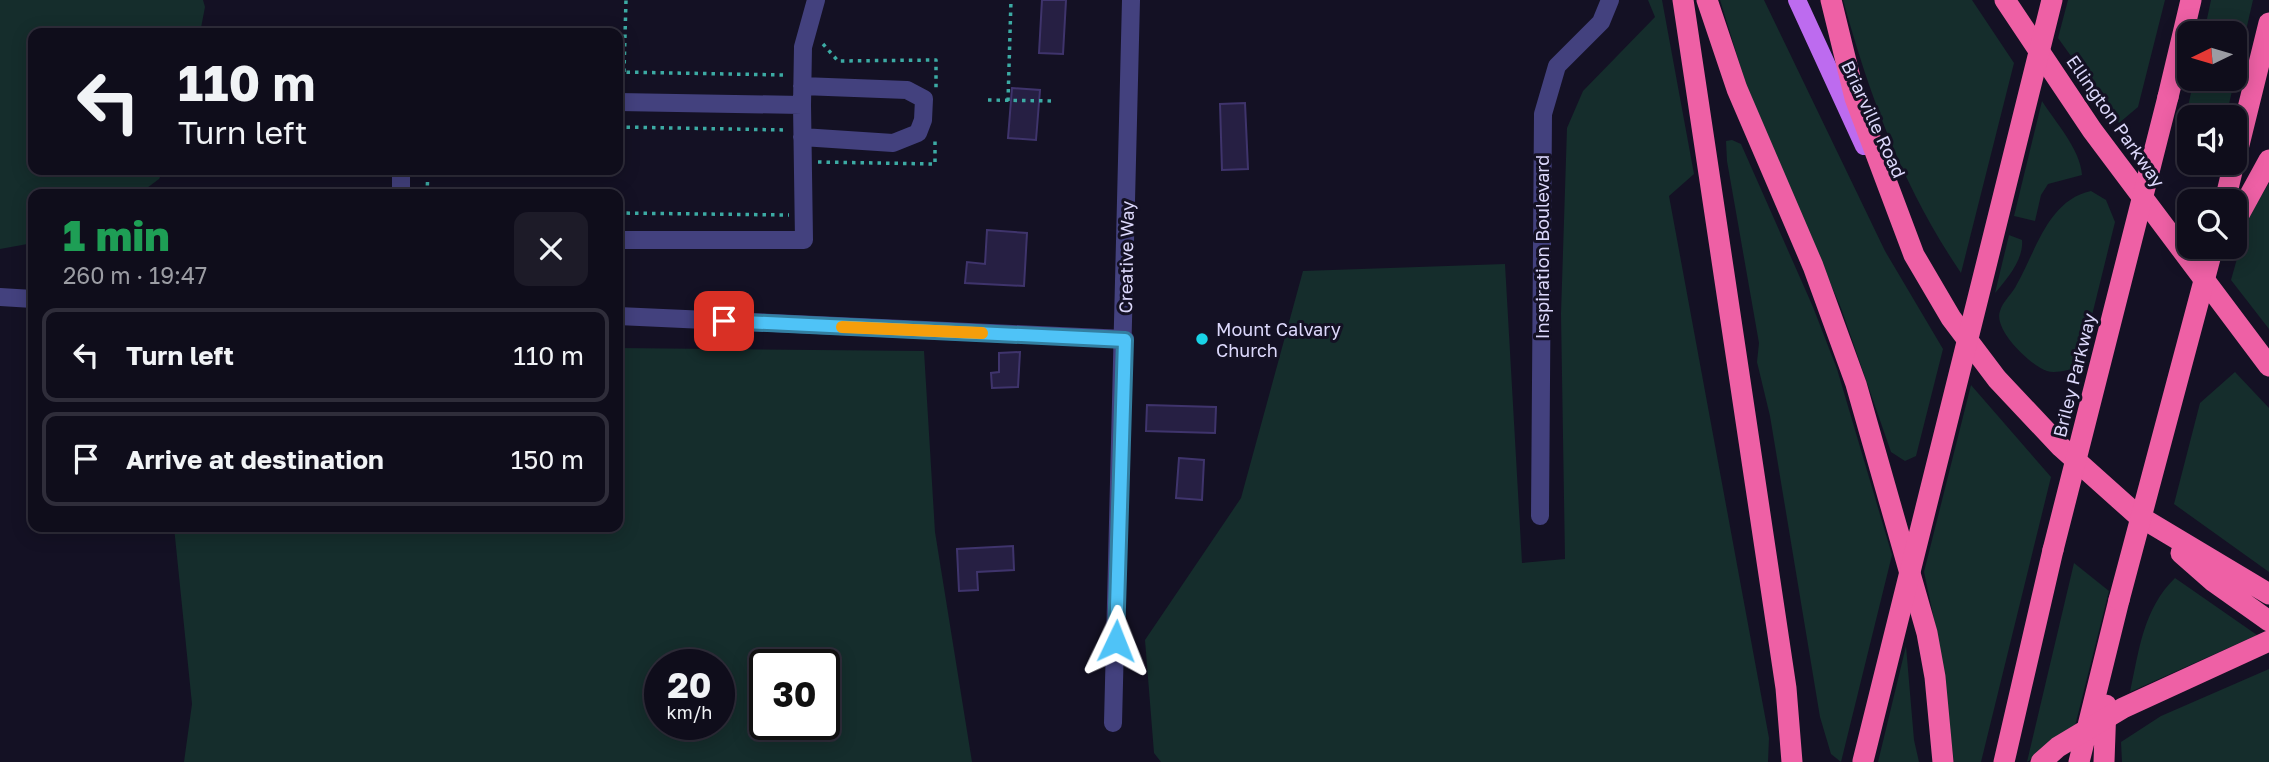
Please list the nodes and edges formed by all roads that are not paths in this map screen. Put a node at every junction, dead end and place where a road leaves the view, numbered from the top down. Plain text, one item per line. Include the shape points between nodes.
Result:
1 (816, 0) edge
2 (1131, 0) edge
3 (1610, 0) edge
4 (1683, 0) edge
5 (1707, 0) edge
6 (1797, 0) edge
7 (1830, 0) edge
8 (2005, 0) edge
9 (2052, 0) edge
10 (2191, 0) edge
11 (2269, 23) edge
12 (797, 81) junction
13 (623, 102) edge
14 (802, 105) junction
15 (2247, 111) edge
16 (797, 134) junction
17 (2269, 160) edge
18 (2247, 191) edge
19 (623, 240) edge
20 (1914, 255) junction
21 (2210, 259) edge
22 (2217, 259) edge
23 (2201, 294) junction
24 (0, 297) edge
25 (28, 299) edge
26 (623, 316) edge
27 (2233, 318) junction
28 (1125, 340) junction
29 (2269, 350) edge
30 (2269, 366) edge
31 (2137, 515) junction
32 (1540, 516) dead end
33 (2269, 594) edge
34 (2269, 621) edge
35 (2110, 639) junction
36 (2269, 641) edge
37 (1113, 723) dead end
38 (1863, 761) edge
39 (1792, 762) edge
40 (1943, 762) edge
41 (2004, 762) edge
42 (2041, 762) edge
43 (2079, 762) edge
44 (2104, 762) edge

1 - 12 street
2 - 28 street, Creative Way
3 - 32 street, Inspiration Boulevard via 1601,23 1557,66 1543,114
4 - 39 highway via 1786,688
5 - 40 highway via 1737,89 1813,266 1856,384 1927,633
6 - 20 main road, Briarville Road
7 - 20 highway via 1856,98
8 - 27 highway, Ellington Parkway via 2092,130
9 - 38 highway, bridge
10 - 41 highway, Briley Parkway, bridge
11 - 15 highway
12 - 14 street
12 - 16 street via 907,90 924,99 918,133 893,143
13 - 14 street
14 - 16 street
16 - 19 street via 804,240
17 - 18 highway
20 - 31 highway via 1951,318 1997,379 2061,447
21 - 23 highway, bridge
22 - 23 highway, bridge
23 - 35 highway, bridge
24 - 25 street
26 - 28 street
27 - 29 highway
27 - 30 highway, Ellington Parkway
28 - 37 street, Creative Way
31 - 33 highway
31 - 34 highway via 2214,582
35 - 43 highway
35 - 44 highway
36 - 42 highway, bridge via 2123,708

